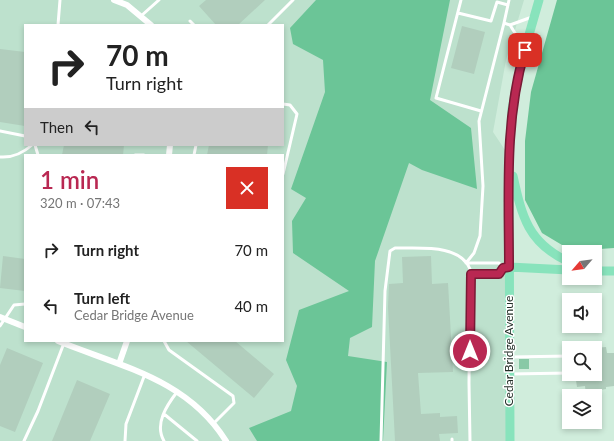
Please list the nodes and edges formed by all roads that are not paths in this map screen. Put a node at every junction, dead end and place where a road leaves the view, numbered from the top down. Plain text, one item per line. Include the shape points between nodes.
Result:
1 (60, 0) edge
2 (114, 0) edge
3 (159, 0) edge
4 (293, 0) edge
5 (461, 0) edge
6 (509, 0) edge
7 (539, 0) edge
8 (508, 5) junction
9 (458, 13) junction
10 (141, 16) junction
11 (534, 16) junction
12 (190, 21) dead end
13 (504, 23) junction
14 (58, 24) edge
15 (150, 24) edge
16 (193, 24) edge
17 (269, 24) edge
18 (510, 25) junction
19 (525, 50) junction
20 (284, 104) edge
21 (481, 111) junction
22 (0, 131) edge
23 (24, 136) edge
24 (33, 146) edge
25 (509, 156) junction
26 (0, 157) edge
27 (284, 170) edge
28 (562, 258) edge
29 (466, 263) junction
30 (506, 267) junction
31 (562, 270) edge
32 (602, 270) edge
33 (614, 271) edge
34 (471, 274) junction
35 (24, 304) edge
36 (2, 318) edge
37 (0, 326) edge
38 (24, 327) edge
39 (61, 342) edge
40 (127, 342) edge
41 (164, 342) edge
42 (562, 356) edge
43 (508, 357) junction
44 (119, 364) junction
45 (562, 373) edge
46 (145, 374) junction
47 (509, 374) junction
48 (177, 392) junction
49 (164, 414) junction
50 (214, 423) junction
51 (163, 439) edge
52 (24, 441) edge
53 (125, 441) edge
54 (157, 441) edge
55 (197, 441) edge
56 (226, 441) edge
57 (381, 441) edge
58 (470, 441) edge
59 (510, 441) edge

1 - 14 lane
2 - 10 street via 127,5
3 - 10 lane
4 - 17 lane
5 - 9 lane
6 - 8 lane
7 - 11 main road, Cedar Bridge Avenue
8 - 9 lane via 497,2 491,21
8 - 13 lane
9 - 21 lane via 436,98
10 - 15 street
11 - 18 lane
11 - 19 main road, Cedar Bridge Avenue
12 - 16 lane
13 - 18 lane
13 - 21 lane
18 - 19 lane
19 - 25 main road, Cedar Bridge Avenue via 512,109
20 - 27 lane via 290,105 297,114
21 - 29 lane via 479,121 482,225 474,253
22 - 23 lane
24 - 26 lane via 24,153 8,158
25 - 28 main road via 522,216 530,231 548,250
25 - 30 main road, Cedar Bridge Avenue
29 - 30 lane via 499,263
29 - 34 lane
29 - 57 lane via 454,253 434,249 395,248 390,251 385,291
30 - 31 main road
30 - 34 lane via 499,274
30 - 43 main road, Cedar Bridge Avenue
32 - 33 main road
34 - 58 lane
35 - 36 lane via 14,304
36 - 37 lane
36 - 38 street
39 - 44 street
39 - 52 lane via 38,412
40 - 44 street
41 - 50 lane via 168,350 233,396 234,403
42 - 43 lane
43 - 47 main road, Cedar Bridge Avenue
44 - 46 street
45 - 47 lane
46 - 48 street
46 - 53 lane via 126,424
47 - 59 main road, Cedar Bridge Avenue
48 - 49 lane
48 - 50 street via 202,410
49 - 51 lane via 161,422
49 - 55 lane
50 - 56 street
51 - 54 lane

